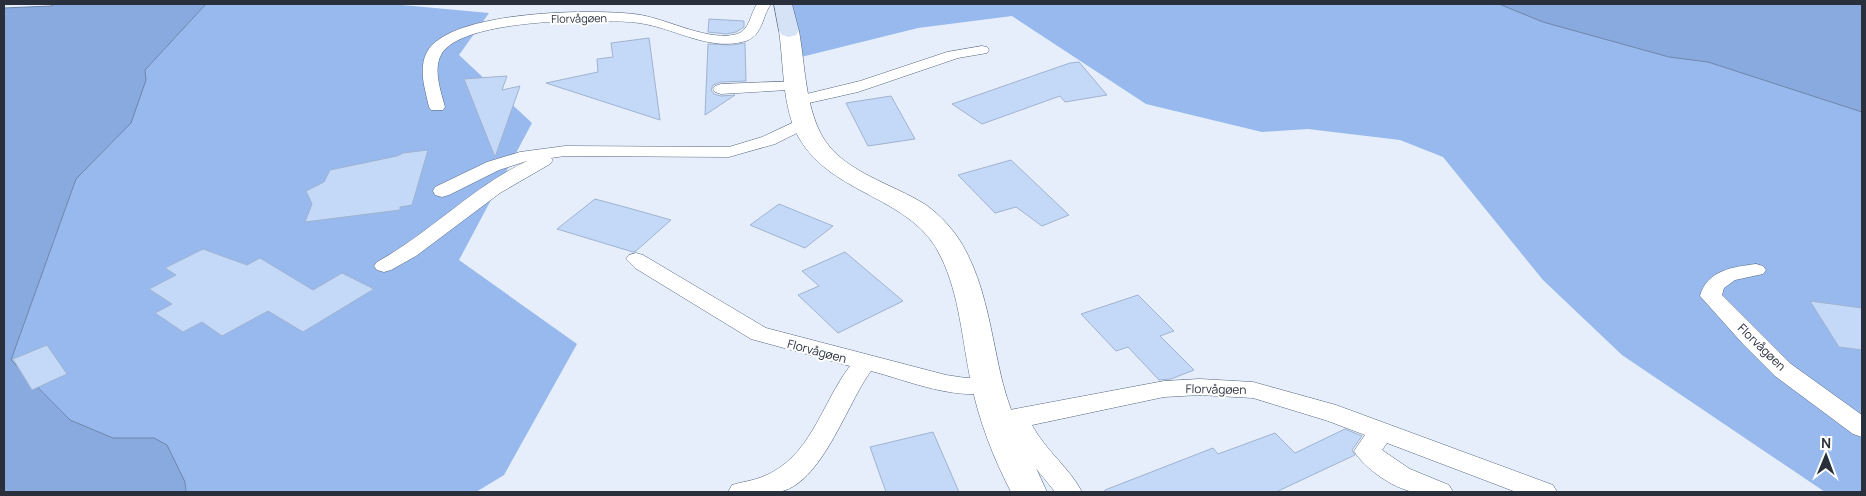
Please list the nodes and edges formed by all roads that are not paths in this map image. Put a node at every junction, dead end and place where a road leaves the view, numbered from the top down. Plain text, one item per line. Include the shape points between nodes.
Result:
1 (764, 4) edge
2 (783, 4) edge
3 (789, 31) joint
4 (982, 50) dead end
5 (721, 88) dead end
6 (801, 103) junction
7 (437, 107) dead end
8 (565, 152) junction
9 (442, 191) dead end
10 (636, 259) dead end
11 (384, 266) dead end
12 (1756, 270) dead end
13 (865, 363) junction
14 (988, 385) junction
15 (1008, 420) junction
16 (1862, 428) edge
17 (1382, 431) junction
18 (740, 492) edge
19 (1029, 492) edge
20 (1069, 492) edge
21 (1440, 492) edge
22 (1544, 492) edge

1 - 7 lane, Florvågøen via 758,11 752,32 730,40 640,19 602,17 501,22 457,34 436,50 432,60 430,76
2 - 3 main road
3 - 6 street
4 - 6 lane
5 - 6 lane
6 - 8 lane via 764,143 742,150
6 - 14 street via 811,138 825,154 847,174 918,211 937,227 948,243 967,288
8 - 9 lane via 520,157 493,166
8 - 11 lane via 526,167 484,194 417,247
10 - 13 lane, Florvågøen via 758,334
12 - 16 lane, Florvågøen via 1730,274 1721,279 1712,288 1711,296 1783,370
13 - 14 lane, Florvågøen via 946,383
13 - 18 lane via 824,436 806,460 792,473 770,485
14 - 15 street
15 - 17 lane, Florvågøen via 1164,389 1200,387 1252,390
15 - 19 street via 1020,475
15 - 20 lane via 1047,462
17 - 21 lane via 1367,451 1372,457
17 - 22 lane, Florvågøen

